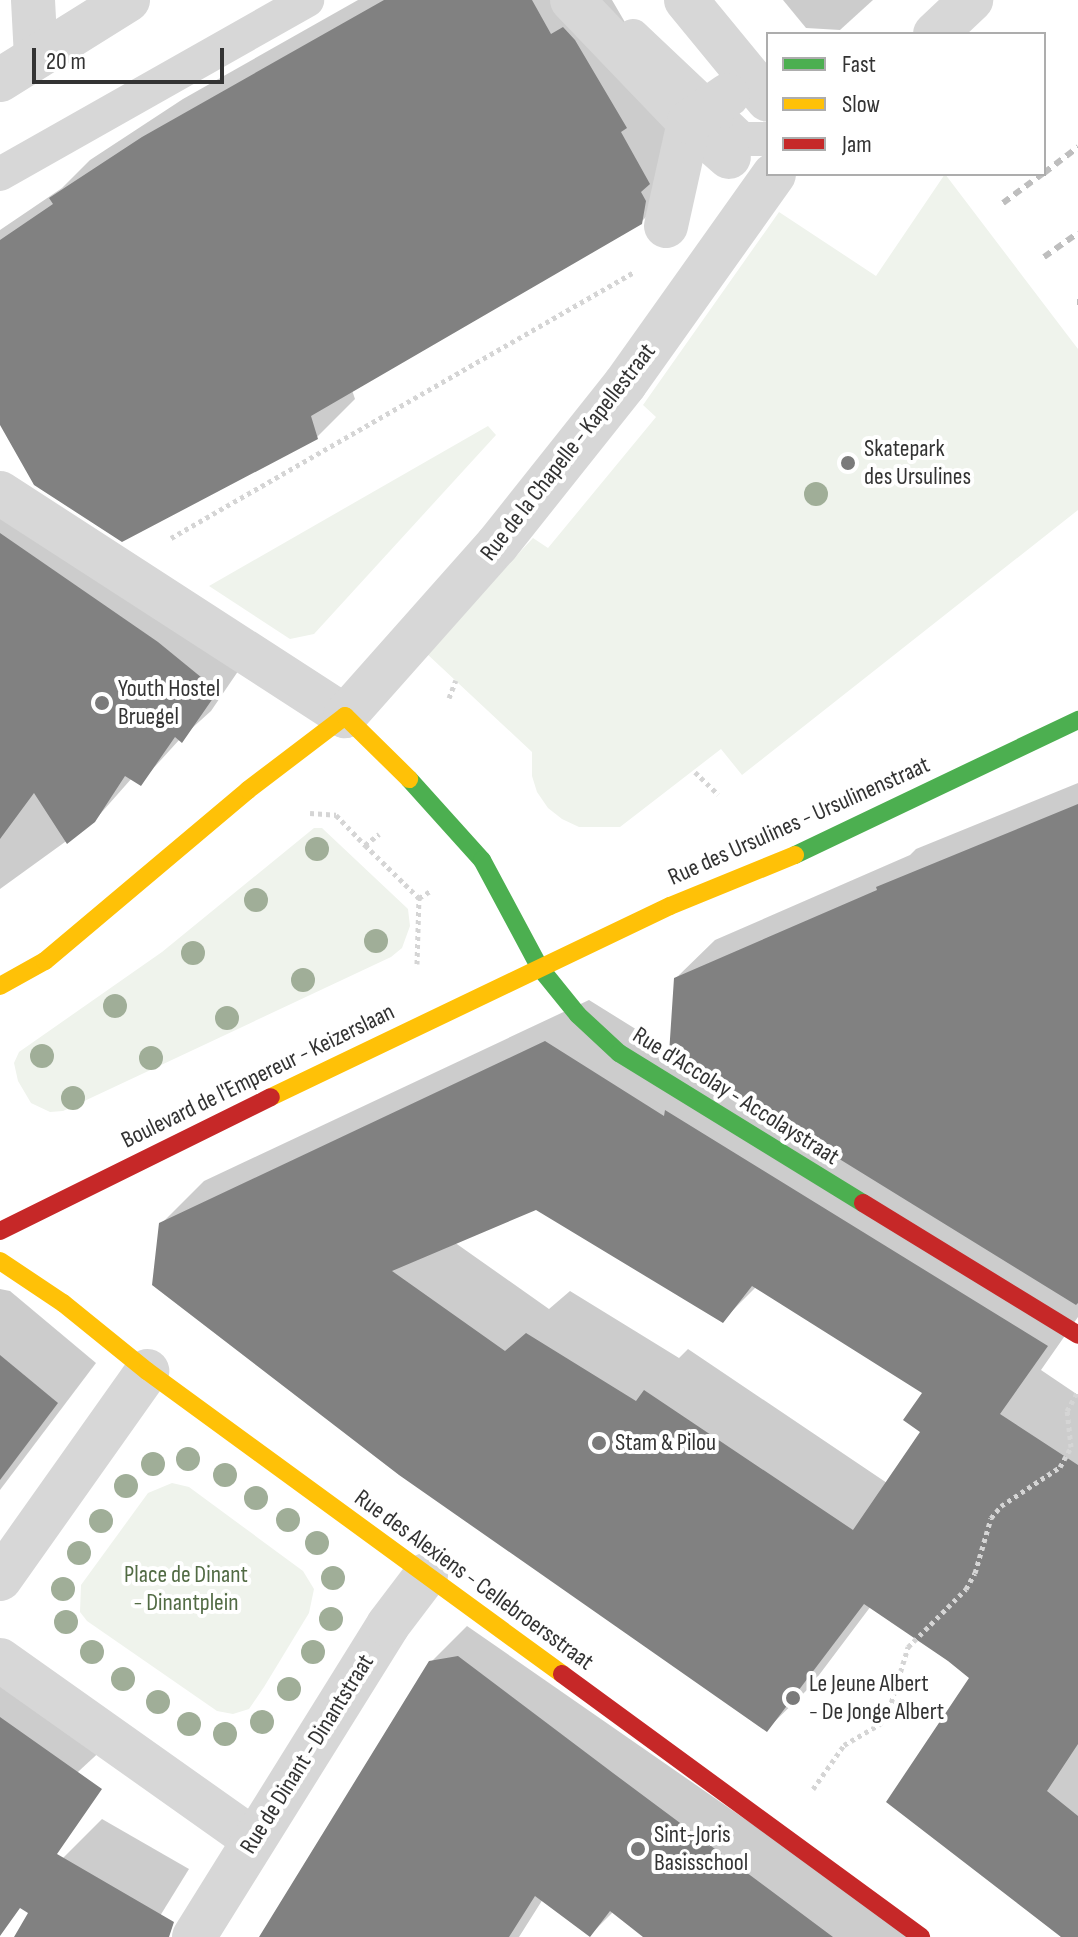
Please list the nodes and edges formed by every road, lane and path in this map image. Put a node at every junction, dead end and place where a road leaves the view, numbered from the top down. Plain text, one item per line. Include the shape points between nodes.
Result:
1 (33, 0) edge
2 (128, 0) edge
3 (307, 0) edge
4 (572, 0) edge
5 (596, 0) edge
6 (686, 0) edge
7 (971, 0) edge
8 (937, 32) edge
9 (36, 57) junction
10 (0, 80) edge
11 (724, 106) edge
12 (749, 148) edge
13 (0, 174) edge
14 (773, 176) edge
15 (666, 226) joint
16 (0, 493) edge
17 (118, 568) junction
18 (345, 716) junction
19 (1078, 720) edge
20 (695, 772) dead end
21 (718, 794) dead end
22 (302, 803) dead end
23 (379, 834) dead end
24 (365, 845) junction
25 (434, 889) dead end
26 (419, 898) junction
27 (540, 968) junction
28 (420, 971) dead end
29 (0, 986) edge
30 (0, 1231) edge
31 (0, 1261) edge
32 (1078, 1335) edge
33 (147, 1371) junction
34 (1078, 1391) edge
35 (426, 1575) junction
36 (0, 1579) edge
37 (0, 1660) edge
38 (812, 1790) dead end
39 (254, 1840) junction
40 (194, 1937) edge
41 (921, 1937) edge

1 - 9 street
2 - 9 street
3 - 13 lane
4 - 11 street
5 - 11 lane
6 - 11 street
7 - 8 street
9 - 10 street
11 - 12 street
11 - 15 street
14 - 18 street, Rue de la Chapelle - Kapellestraat via 615,397 497,545
15 - 17 path via 633,272
16 - 17 street
17 - 18 street
18 - 27 street, Rue d'Accolay - Accolaystraat via 482,860
18 - 29 street via 248,790 45,961
19 - 27 street, Rue des Ursulines - Ursulinenstraat via 778,863 670,906
20 - 21 path
22 - 24 path via 311,815 336,815
23 - 24 path
24 - 26 path
25 - 26 path
26 - 28 path
27 - 30 street, Boulevard de l'Empereur - Keizerslaan
27 - 32 street, Rue d'Accolay - Accolaystraat via 578,1015 619,1053
31 - 33 street, Rue des Alexiens - Cellebroersstraat via 63,1303
33 - 35 street, Rue des Alexiens - Cellebroersstraat
33 - 36 street
34 - 38 path via 1067,1411 1071,1447 1060,1467 991,1518 975,1573 966,1589 908,1647 880,1724 844,1745
35 - 39 street, Rue de Dinant - Dinantstraat via 388,1625
35 - 41 street, Rue des Alexiens - Cellebroersstraat
37 - 39 street
39 - 40 street, Rue de Dinant - Dinantstraat

